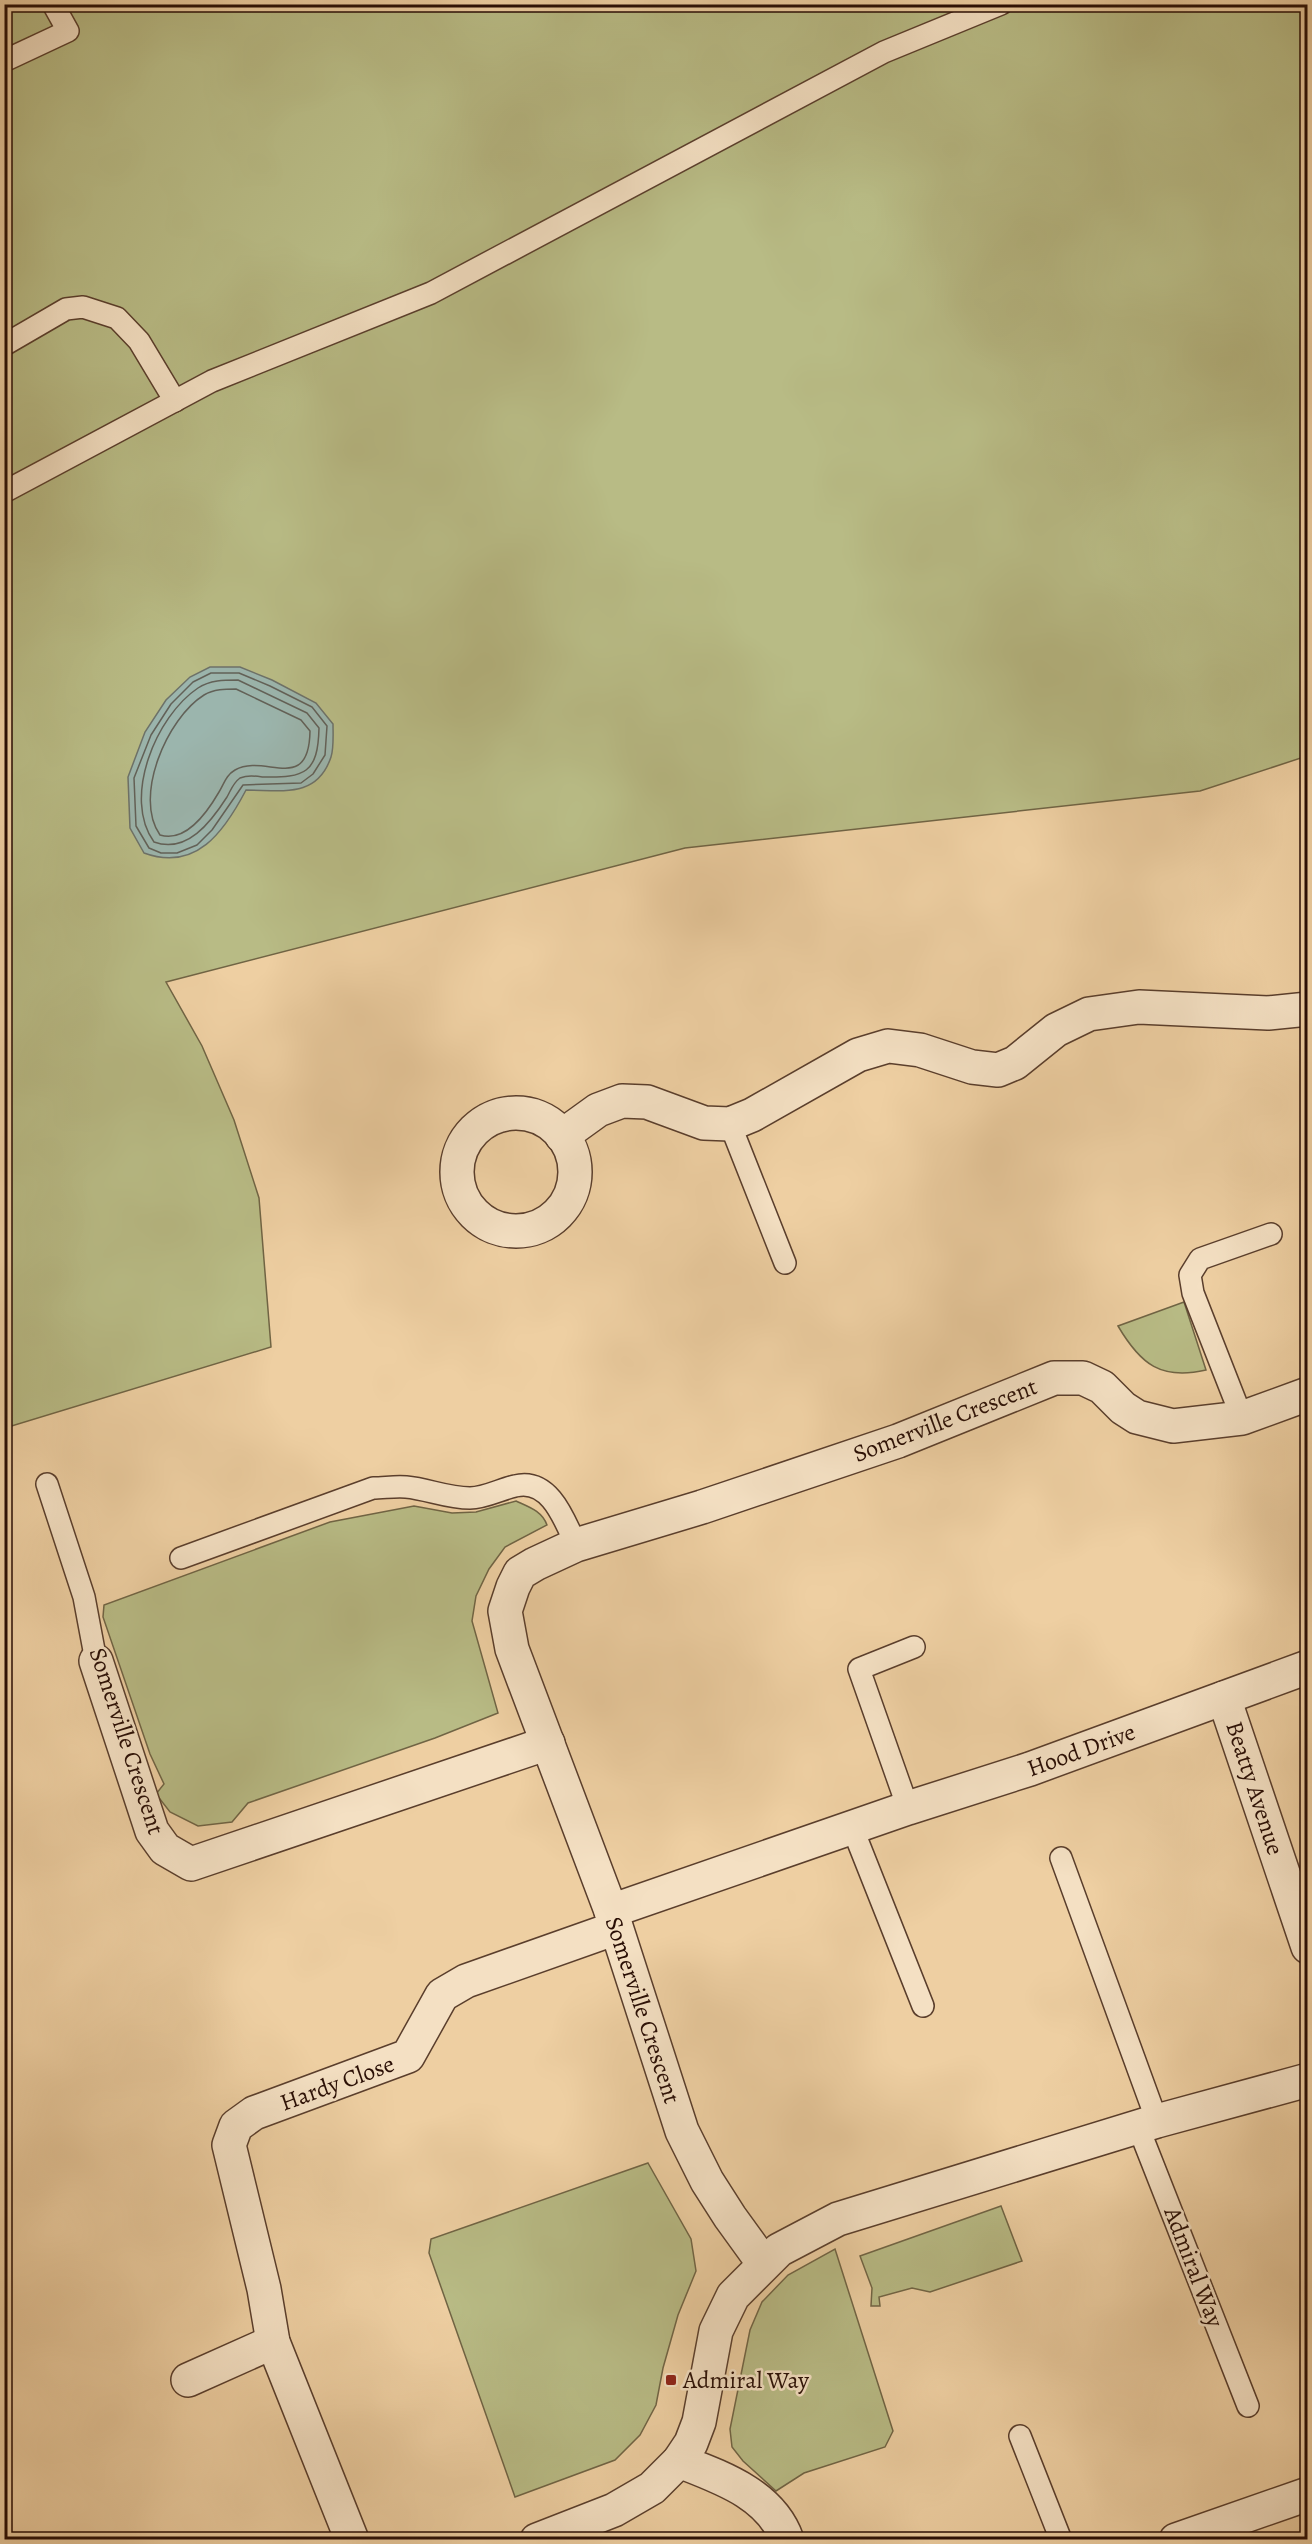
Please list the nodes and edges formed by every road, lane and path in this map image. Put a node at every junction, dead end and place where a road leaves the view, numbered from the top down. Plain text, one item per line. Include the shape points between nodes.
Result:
1 (53, 4) edge
2 (1001, 4) edge
3 (4, 61) edge
4 (4, 345) edge
5 (175, 401) junction
6 (4, 492) edge
7 (1308, 1009) edge
8 (730, 1124) junction
9 (562, 1136) dead end
10 (1271, 1234) dead end
11 (785, 1263) dead end
12 (1308, 1394) edge
13 (1242, 1418) junction
14 (47, 1485) dead end
15 (576, 1545) junction
16 (181, 1558) dead end
17 (914, 1647) dead end
18 (96, 1660) joint
19 (1308, 1666) edge
20 (1224, 1698) junction
21 (548, 1743) junction
22 (908, 1808) junction
23 (852, 1827) junction
24 (1061, 1858) dead end
25 (613, 1919) junction
26 (1308, 1947) edge
27 (923, 2006) dead end
28 (1308, 2080) edge
29 (1148, 2125) junction
30 (765, 2264) junction
31 (273, 2342) junction
32 (188, 2380) dead end
33 (1248, 2406) dead end
34 (1020, 2436) dead end
35 (679, 2461) junction
36 (1308, 2494) edge
37 (352, 2540) edge
38 (537, 2540) edge
39 (787, 2540) edge
40 (1061, 2540) edge
41 (1176, 2540) edge

1 - 3 lane via 68,32
2 - 5 lane via 884,52 431,293 212,381
4 - 5 lane via 66,309 83,307 117,318 139,341
5 - 6 lane
7 - 8 street via 1268,1013 1139,1007 1089,1014 1056,1030 1015,1063 998,1070 888,1046 858,1055
8 - 9 street via 704,1123 647,1102 622,1101 598,1110
8 - 11 lane
10 - 13 lane via 1200,1259 1190,1275 1193,1293
12 - 13 street, Somerville Crescent
13 - 15 street, Somerville Crescent via 1173,1426 1137,1417 1102,1387 1083,1378 1054,1378 898,1441
14 - 18 lane, Somerville Crescent via 84,1597
15 - 16 lane via 560,1511 536,1487 519,1485 472,1498 439,1496 407,1487 373,1488
15 - 21 street, Somerville Crescent via 520,1573 505,1611 512,1649
17 - 22 lane via 859,1669
18 - 21 street, Somerville Crescent via 152,1831 165,1849 191,1864
19 - 20 street, Hood Drive
20 - 22 street, Hood Drive via 1030,1769
20 - 26 street, Beatty Avenue
21 - 25 street, Somerville Crescent
22 - 23 street, Hood Drive
23 - 25 street, Hood Drive
23 - 27 lane
24 - 29 lane, Admiral Way
25 - 30 street, Somerville Crescent via 682,2131 707,2181
25 - 31 street, Hardy Close via 466,1981 442,1995 408,2056 254,2113 236,2126 229,2145
28 - 29 street
29 - 30 street via 838,2218 779,2250
29 - 33 lane, Admiral Way
30 - 35 street via 733,2296 716,2331 699,2422
31 - 32 street
31 - 37 street, Hardy Close
34 - 40 lane
35 - 38 street via 652,2488 614,2510
35 - 39 street via 742,2489 773,2512
36 - 41 street

